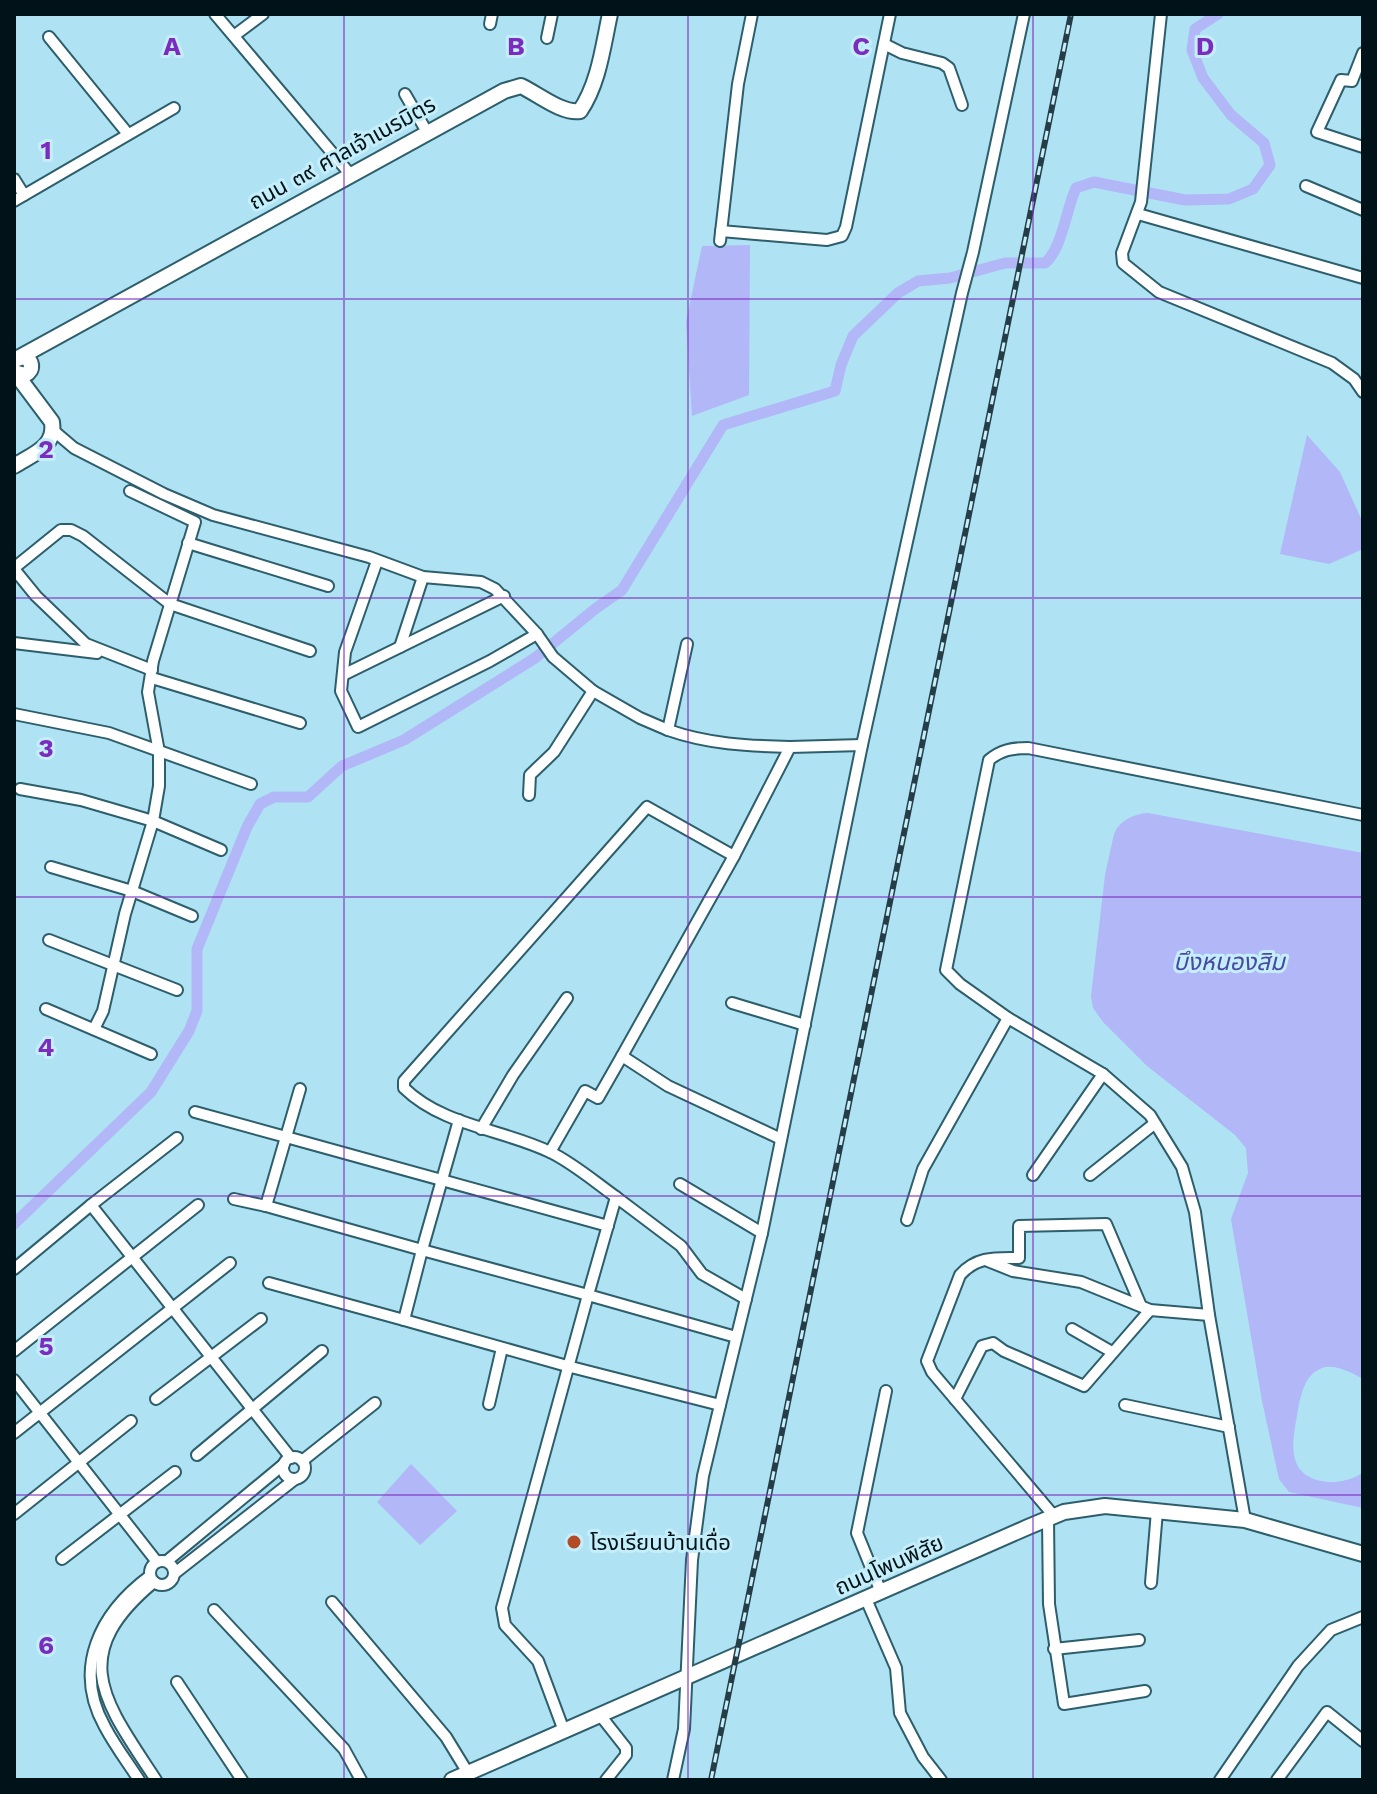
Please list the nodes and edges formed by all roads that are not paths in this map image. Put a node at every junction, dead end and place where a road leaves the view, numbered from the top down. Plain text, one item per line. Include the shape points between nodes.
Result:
1 (215, 14) edge
2 (263, 14) edge
3 (552, 14) edge
4 (610, 14) edge
5 (752, 14) edge
6 (890, 14) edge
7 (1024, 14) edge
8 (1161, 14) edge
9 (235, 35) junction
10 (49, 37) dead end
11 (547, 38) dead end
12 (884, 44) junction
13 (1363, 53) edge
14 (1357, 83) edge
15 (405, 94) dead end
16 (962, 105) dead end
17 (174, 108) dead end
18 (427, 132) junction
19 (128, 134) junction
20 (1363, 147) edge
21 (350, 174) junction
22 (14, 179) edge
23 (1306, 186) dead end
24 (19, 198) edge
25 (1363, 210) edge
26 (1138, 214) junction
27 (1363, 278) edge
28 (21, 366) edge
29 (1363, 392) edge
30 (54, 431) junction
31 (14, 466) edge
32 (130, 491) dead end
33 (188, 543) junction
34 (377, 561) junction
35 (14, 569) edge
36 (423, 577) junction
37 (328, 586) dead end
38 (504, 596) junction
39 (170, 604) junction
40 (539, 636) junction
41 (14, 643) edge
42 (687, 644) dead end
43 (400, 647) junction
44 (310, 651) dead end
45 (111, 655) junction
46 (152, 674) junction
47 (343, 675) junction
48 (593, 691) junction
49 (14, 714) edge
50 (300, 723) dead end
51 (668, 730) junction
52 (862, 745) junction
53 (790, 747) junction
54 (159, 752) junction
55 (251, 784) dead end
56 (20, 789) dead end
57 (529, 795) dead end
58 (1363, 815) edge
59 (153, 821) junction
60 (221, 850) dead end
61 (734, 856) junction
62 (51, 867) dead end
63 (132, 891) junction
64 (192, 916) dead end
65 (49, 940) dead end
66 (115, 966) junction
67 (177, 990) dead end
68 (567, 998) dead end
69 (732, 1003) dead end
70 (46, 1009) dead end
71 (1008, 1018) junction
72 (805, 1025) junction
73 (94, 1029) junction
74 (151, 1054) dead end
75 (622, 1056) junction
76 (1103, 1074) junction
77 (300, 1089) dead end
78 (195, 1112) dead end
79 (459, 1120) junction
80 (1154, 1124) junction
81 (481, 1129) junction
82 (286, 1137) junction
83 (177, 1138) dead end
84 (781, 1139) junction
85 (550, 1152) junction
86 (1033, 1175) dead end
87 (1090, 1175) dead end
88 (442, 1180) junction
89 (680, 1184) dead end
90 (616, 1197) junction
91 (234, 1199) dead end
92 (91, 1205) junction
93 (198, 1205) dead end
94 (266, 1206) junction
95 (907, 1220) dead end
96 (608, 1226) junction
97 (762, 1233) junction
98 (422, 1250) junction
99 (131, 1256) junction
100 (981, 1259) junction
101 (230, 1263) dead end
102 (14, 1269) edge
103 (269, 1283) dead end
104 (588, 1295) junction
105 (746, 1299) junction
106 (172, 1308) junction
107 (1145, 1308) junction
108 (1209, 1315) junction
109 (261, 1319) dead end
110 (404, 1320) junction
111 (1072, 1329) dead end
112 (736, 1337) junction
113 (502, 1348) junction
114 (14, 1351) edge
115 (322, 1351) dead end
116 (1112, 1352) junction
117 (212, 1358) junction
118 (567, 1366) junction
119 (14, 1380) edge
120 (886, 1391) dead end
121 (156, 1399) dead end
122 (955, 1399) junction
123 (375, 1403) dead end
124 (489, 1404) dead end
125 (720, 1405) junction
126 (1125, 1405) dead end
127 (252, 1409) junction
128 (39, 1412) junction
129 (131, 1421) dead end
130 (1229, 1427) junction
131 (14, 1433) edge
132 (197, 1455) dead end
133 (292, 1461) junction
134 (79, 1463) junction
135 (175, 1472) dead end
136 (295, 1479) junction
137 (1157, 1511) junction
138 (224, 1512) junction
139 (119, 1513) junction
140 (14, 1514) edge
141 (1051, 1518) junction
142 (1245, 1520) junction
143 (234, 1525) junction
144 (1363, 1554) edge
145 (62, 1559) dead end
146 (162, 1562) junction
147 (175, 1573) junction
148 (152, 1579) junction
149 (1151, 1583) dead end
150 (881, 1592) junction
151 (866, 1599) junction
152 (332, 1602) dead end
153 (214, 1610) dead end
154 (1363, 1617) edge
155 (1139, 1640) dead end
156 (1054, 1649) junction
157 (686, 1677) junction
158 (177, 1682) dead end
159 (1145, 1691) dead end
160 (600, 1715) junction
161 (564, 1731) junction
162 (1363, 1741) edge
163 (468, 1773) junction
164 (139, 1780) edge
165 (156, 1780) edge
166 (242, 1780) edge
167 (361, 1780) edge
168 (452, 1780) edge
169 (606, 1780) edge
170 (673, 1780) edge
171 (941, 1780) edge
172 (1220, 1780) edge
173 (1277, 1780) edge

1 - 9 street
2 - 9 street
3 - 11 street
4 - 18 street, ถนน ๓๙ ศาลเจ้าเนรมิตร via 589,98 580,111 521,86
5 - 12 street via 720,236 842,236
6 - 12 street
7 - 52 street
8 - 26 street
9 - 21 street
10 - 19 street
12 - 16 street via 949,68
13 - 14 street
14 - 20 street via 1341,80 1317,132
15 - 18 street
17 - 19 street
18 - 21 street, ถนน ๓๙ ศาลเจ้าเนรมิตร
19 - 24 street
21 - 28 street, ถนน ๓๙ ศาลเจ้าเนรมิตร via 40,345
22 - 24 street
23 - 25 street
26 - 27 street
26 - 29 street via 1123,263 1159,292 1332,363
28 - 30 street
30 - 31 street via 48,445
30 - 34 street via 74,448 213,515
32 - 33 street via 195,522
33 - 37 street
33 - 39 street
34 - 36 street
34 - 47 street via 345,652
35 - 39 street via 61,530 71,530
35 - 45 street via 86,644
36 - 38 street via 481,582
36 - 43 street
38 - 40 street
38 - 43 street
39 - 44 street
39 - 46 street
40 - 47 street via 358,727 341,691
40 - 48 street via 550,653
41 - 45 street
42 - 51 street
43 - 47 street
45 - 46 street
46 - 50 street
46 - 54 street via 148,692
48 - 51 street
48 - 57 street via 554,752 530,775
49 - 54 street via 109,733
51 - 53 street via 739,746
52 - 53 street
52 - 72 street
53 - 61 street
54 - 55 street
54 - 59 street
56 - 59 street
58 - 71 street via 1028,748 997,753 989,760 946,970
59 - 60 street
59 - 63 street
61 - 75 street
61 - 79 street via 647,807 404,1081 420,1104
62 - 63 street
63 - 64 street
63 - 66 street
65 - 66 street
66 - 67 street
66 - 73 street
68 - 81 street
69 - 72 street
70 - 73 street
71 - 76 street
71 - 95 street via 923,1169
72 - 84 street
73 - 74 street
75 - 84 street via 668,1086
75 - 85 street via 598,1098 585,1091
76 - 80 street
76 - 86 street
77 - 82 street
78 - 82 street
79 - 81 street
79 - 88 street
80 - 87 street
80 - 108 street via 1182,1167 1195,1212
81 - 85 street
82 - 88 street
82 - 94 street
83 - 92 street
84 - 97 street
85 - 90 street
88 - 96 street
88 - 98 street
89 - 97 street
90 - 96 street
90 - 105 street via 681,1246 702,1274
91 - 94 street
92 - 99 street
92 - 102 street
93 - 99 street
94 - 98 street
96 - 104 street
97 - 105 street
98 - 104 street
98 - 110 street
99 - 106 street
99 - 114 street
100 - 107 street via 1013,1271 1081,1282
100 - 107 street via 1019,1258 1019,1226 1106,1224
100 - 122 street via 960,1275 927,1361
101 - 106 street
103 - 110 street
104 - 112 street
104 - 118 street
105 - 112 street
106 - 117 street
106 - 128 street
107 - 108 street
107 - 116 street
108 - 130 street
109 - 117 street
110 - 113 street
111 - 116 street
112 - 125 street
113 - 118 street
113 - 124 street
115 - 127 street
116 - 122 street via 1084,1386 988,1343
117 - 121 street
117 - 127 street
118 - 125 street
118 - 161 street via 502,1608 505,1625 538,1661
119 - 128 street
120 - 150 street via 857,1533
122 - 141 street
123 - 133 street
125 - 157 street via 703,1476 692,1560
126 - 130 street
127 - 132 street
127 - 133 street
128 - 131 street
128 - 134 street
129 - 134 street
130 - 142 street
133 - 136 street via 285,1473
133 - 136 street via 304,1472
133 - 138 street
134 - 139 street
134 - 140 street
135 - 139 street
136 - 143 street
137 - 141 street, ถนนโพนพิสัย via 1105,1506
137 - 142 street, ถนนโพนพิสัย
137 - 149 street
138 - 143 street
138 - 146 street
139 - 145 street
139 - 146 street
141 - 150 street, ถนนโพนพิสัย
141 - 156 street
142 - 144 street, ถนนโพนพิสัย
143 - 147 street
146 - 147 street via 173,1566
146 - 148 street via 150,1569
147 - 148 street via 168,1585
148 - 164 street via 115,1607 93,1656 91,1676 105,1727
148 - 165 street via 111,1629 101,1671 115,1717
150 - 151 street, ถนนโพนพิสัย
151 - 157 street, ถนนโพนพิสัย
151 - 171 street via 896,1668 900,1713
152 - 163 street via 446,1737
153 - 167 street via 344,1749
154 - 172 street via 1331,1630 1298,1666
155 - 156 street
156 - 159 street via 1064,1704
157 - 160 street, ถนนโพนพิสัย
157 - 170 street via 684,1729
158 - 166 street
160 - 161 street, ถนนโพนพิสัย
160 - 169 street via 626,1748 624,1760
161 - 163 street, ถนนโพนพิสัย
162 - 173 street via 1327,1712
163 - 168 street, ถนนโพนพิสัย

